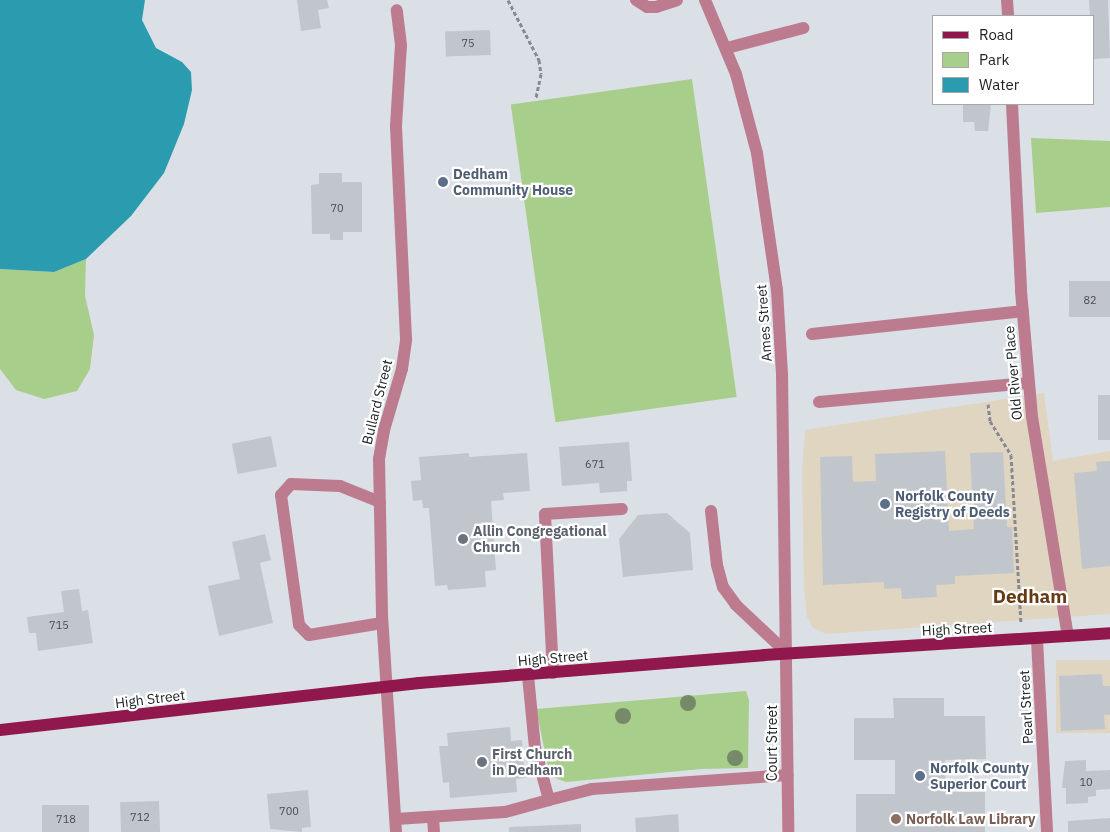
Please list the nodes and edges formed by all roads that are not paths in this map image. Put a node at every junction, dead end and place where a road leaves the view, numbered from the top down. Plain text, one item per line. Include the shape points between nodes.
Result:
1 (636, 0) edge
2 (677, 0) edge
3 (705, 0) edge
4 (1007, 0) edge
5 (397, 10) dead end
6 (1008, 15) edge
7 (803, 28) dead end
8 (727, 48) junction
9 (1012, 105) edge
10 (1023, 311) junction
11 (812, 334) dead end
12 (1029, 383) junction
13 (820, 402) dead end
14 (380, 502) junction
15 (622, 509) dead end
16 (711, 511) dead end
17 (382, 623) junction
18 (1110, 633) edge
19 (1068, 636) junction
20 (1037, 640) junction
21 (787, 653) junction
22 (553, 673) junction
23 (528, 675) junction
24 (389, 686) junction
25 (0, 730) edge
26 (787, 775) junction
27 (550, 800) junction
28 (433, 818) junction
29 (396, 819) junction
30 (396, 832) edge
31 (434, 832) edge
32 (788, 832) edge
33 (1047, 832) edge

1 - 2 street via 656,7
3 - 8 street, Ames Street
4 - 6 street
5 - 14 street, Bullard Street via 400,45 396,126 406,340 402,369 381,444
7 - 8 street
8 - 21 street, Ames Street via 757,153 778,300
9 - 10 street, Old River Place
10 - 11 street
10 - 12 street, Old River Place
12 - 13 street
12 - 19 street, Old River Place
14 - 17 street, Bullard Street
14 - 17 street via 340,486 291,484 281,495 300,625 308,634
15 - 22 street via 545,514
16 - 21 street via 723,588 736,605
17 - 24 street, Bullard Street
18 - 19 main road, High Street
19 - 20 main road, High Street
20 - 21 main road, High Street
20 - 33 street, Pearl Street
21 - 22 main road, High Street
21 - 26 street, Court Street
22 - 23 main road, High Street
23 - 24 main road, High Street
23 - 27 street via 535,748
24 - 25 main road, High Street
24 - 29 street, Bullard Street
26 - 27 street via 592,788
26 - 32 street, Court Street
27 - 28 street via 505,812
28 - 29 street
28 - 31 street
29 - 30 street, Bullard Street

